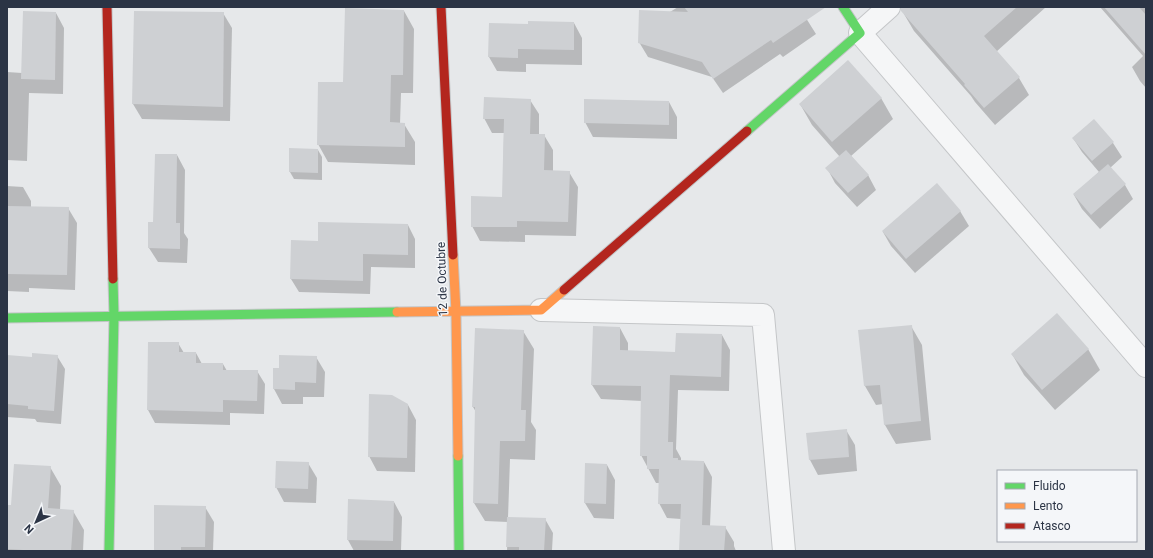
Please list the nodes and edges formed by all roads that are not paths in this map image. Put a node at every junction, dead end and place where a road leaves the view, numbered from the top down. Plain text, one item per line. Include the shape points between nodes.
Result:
1 (107, 7) edge
2 (441, 7) edge
3 (843, 7) edge
4 (889, 7) edge
5 (860, 33) junction
6 (541, 310) junction
7 (456, 312) junction
8 (114, 316) junction
9 (7, 318) edge
10 (1146, 366) edge
11 (110, 551) edge
12 (459, 551) edge
13 (784, 551) edge

1 - 8 street
2 - 7 street, 12 de Octubre
3 - 5 street
4 - 5 street
5 - 6 street
5 - 10 street
6 - 7 street
6 - 13 street via 763,315
7 - 8 street
7 - 12 street, 12 de Octubre
8 - 9 street
8 - 11 street

